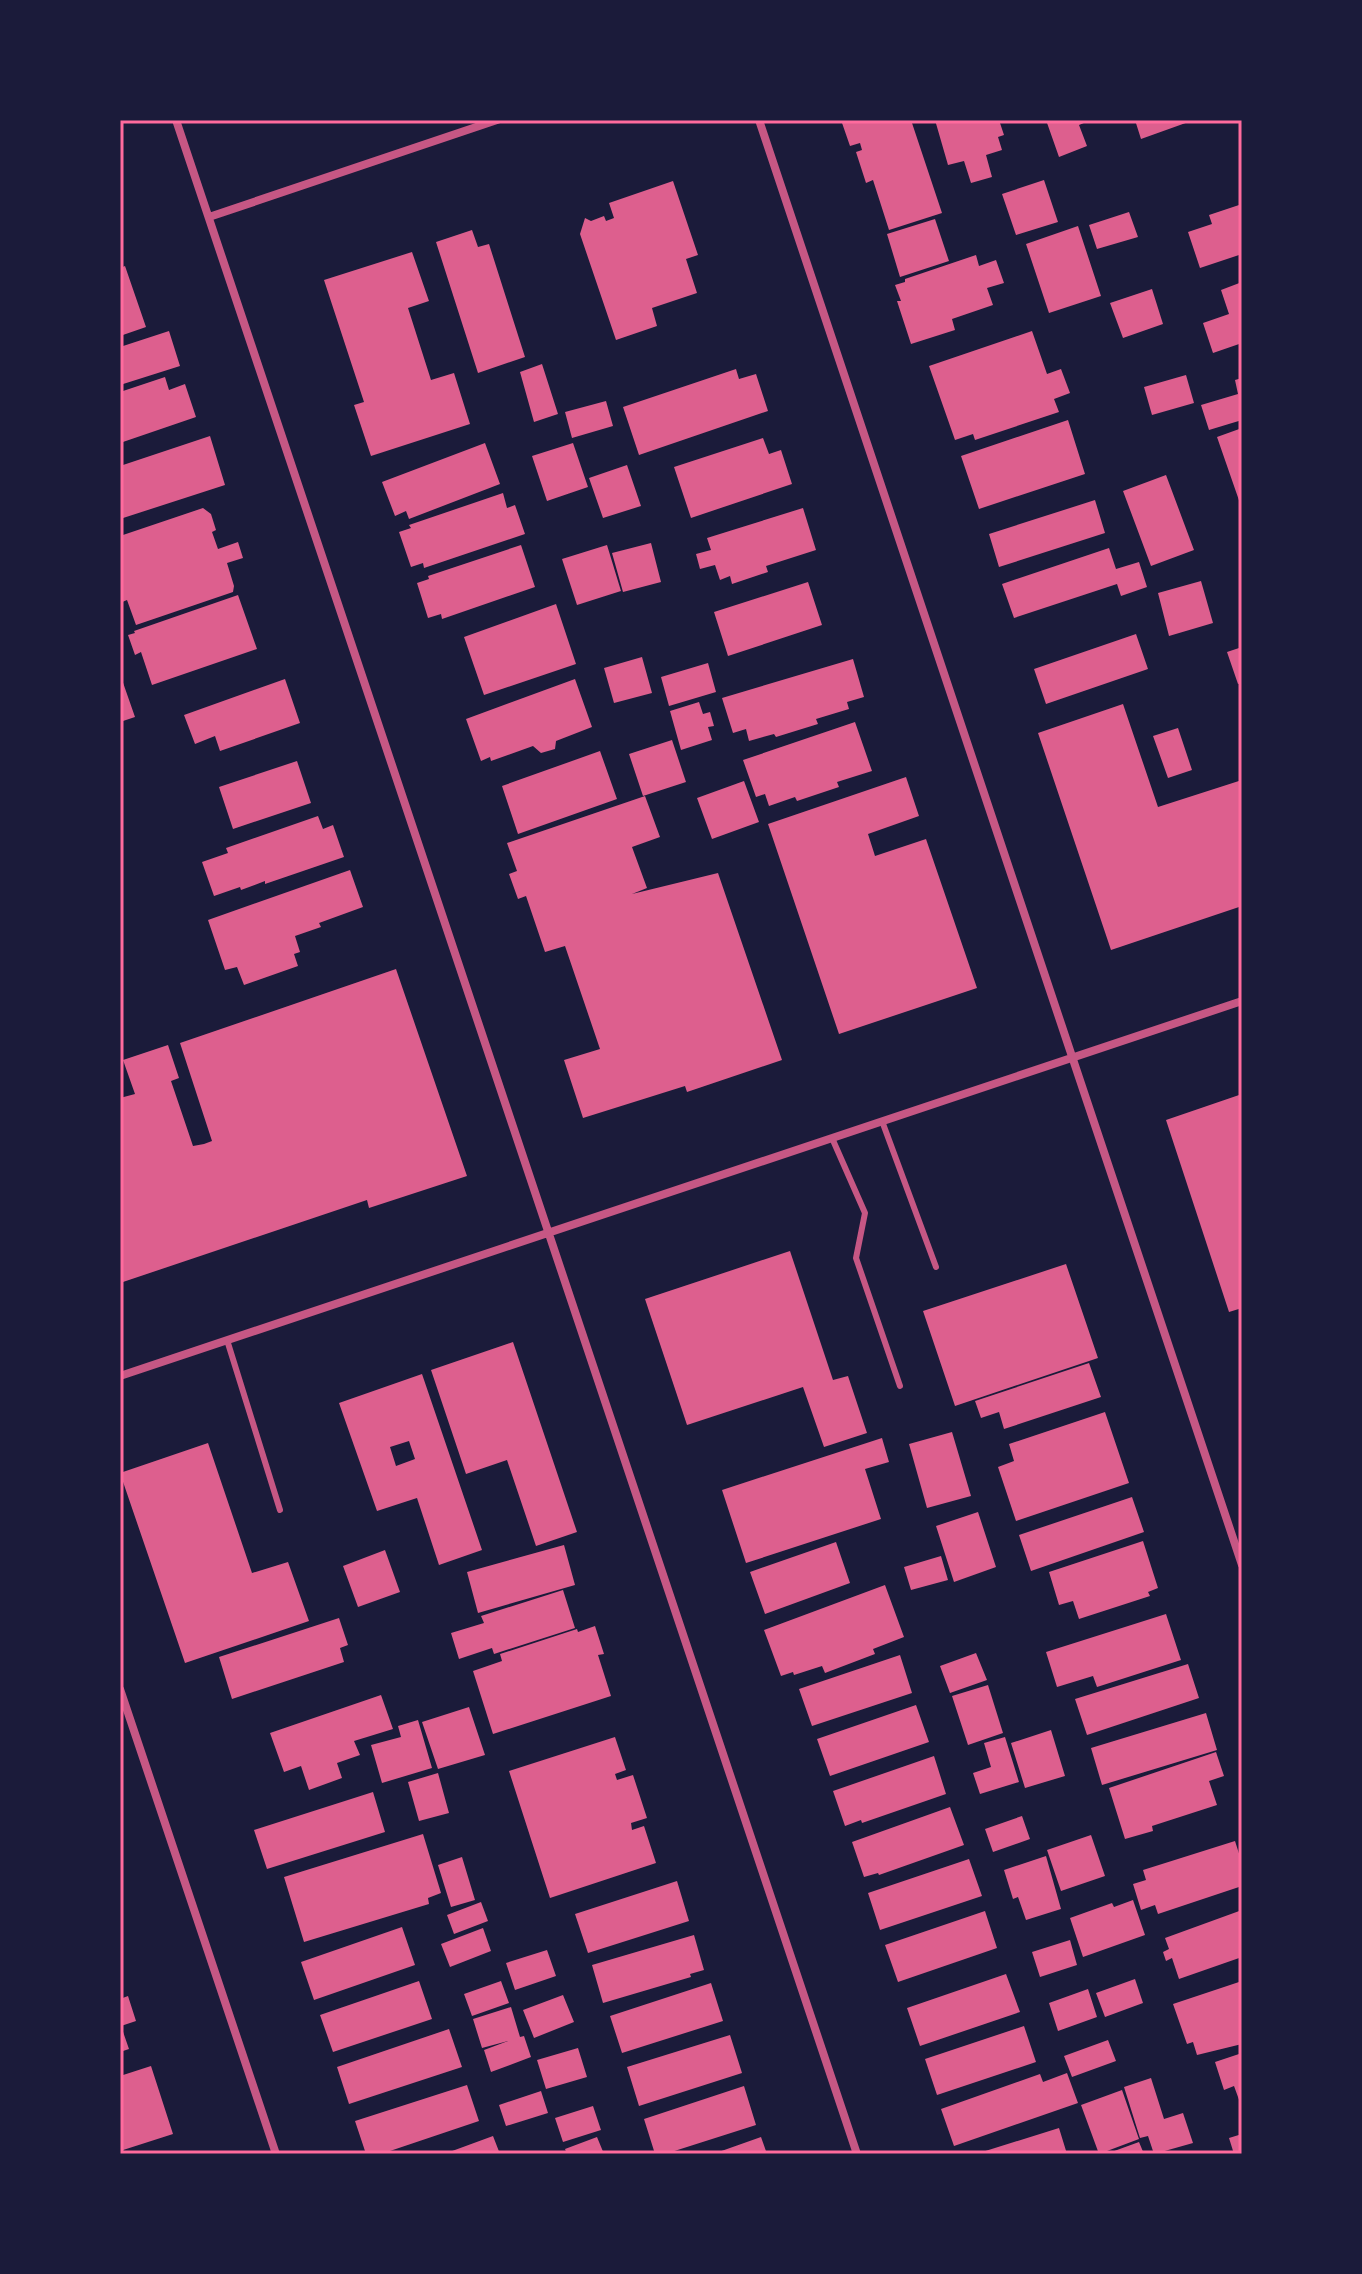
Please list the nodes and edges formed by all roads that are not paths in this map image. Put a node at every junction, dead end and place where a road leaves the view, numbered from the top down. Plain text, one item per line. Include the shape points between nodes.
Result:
1 (176, 120) edge
2 (497, 120) edge
3 (759, 120) edge
4 (209, 217) junction
5 (1242, 1001) edge
6 (1072, 1057) junction
7 (882, 1121) junction
8 (832, 1138) junction
9 (548, 1233) junction
10 (936, 1267) dead end
11 (227, 1340) junction
12 (120, 1376) edge
13 (900, 1386) dead end
14 (280, 1510) dead end
15 (1242, 1565) edge
16 (120, 1689) edge
17 (276, 2154) edge
18 (857, 2154) edge

1 - 4 street
2 - 4 street
3 - 6 street
4 - 9 street
5 - 6 street
6 - 7 street
6 - 15 street
7 - 8 street
7 - 10 lane
8 - 9 street
8 - 13 lane via 865,1213 856,1258
9 - 11 street
9 - 18 street
11 - 12 street
11 - 14 lane
16 - 17 street

